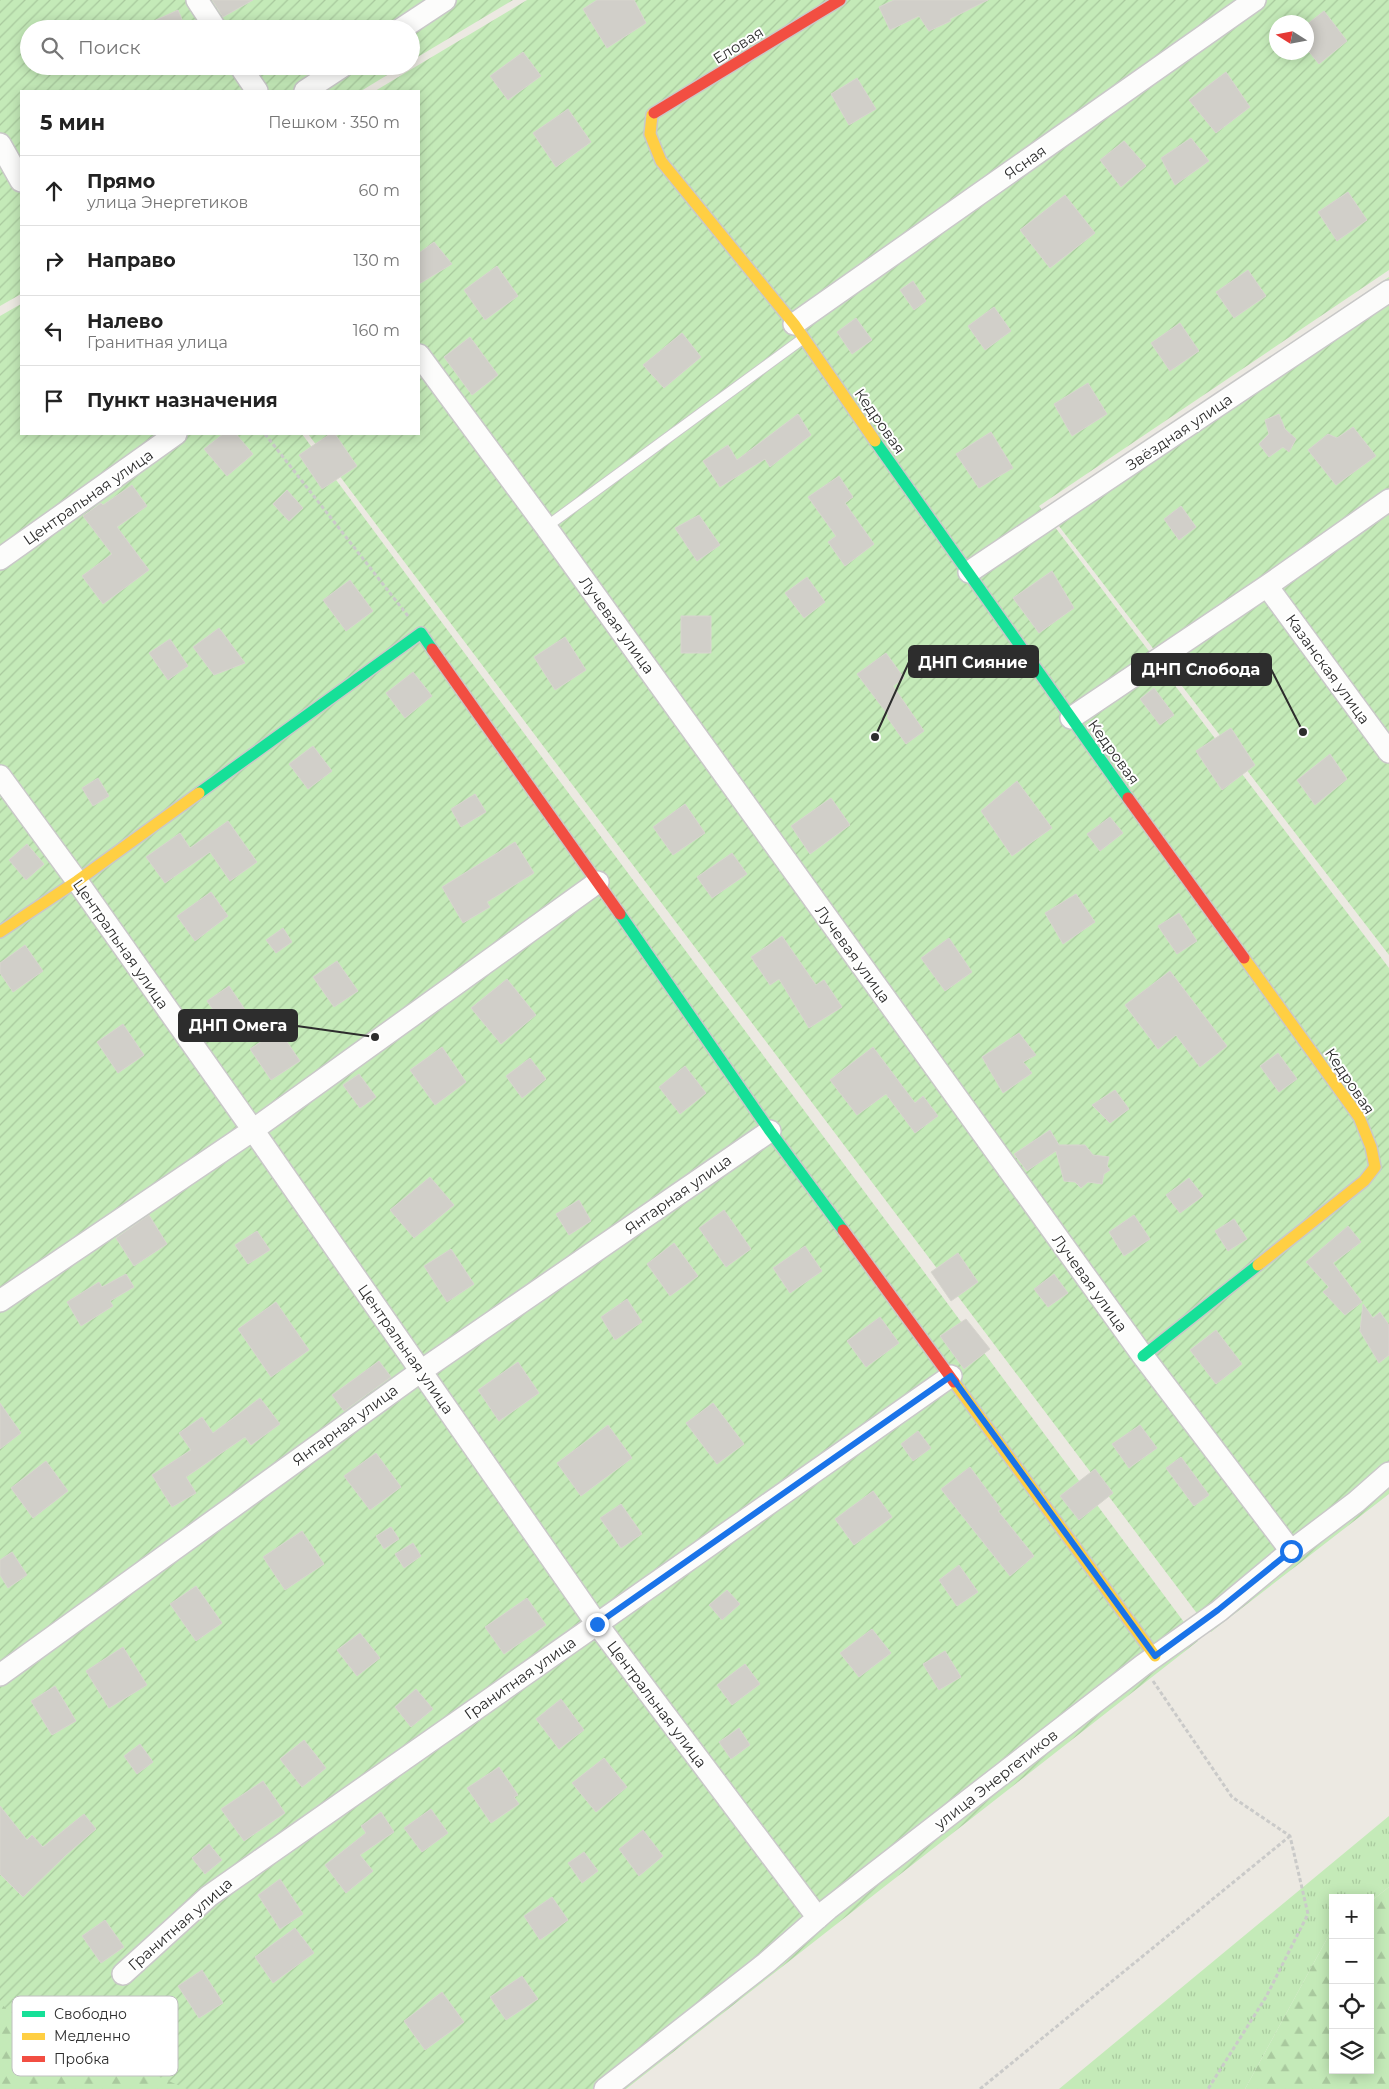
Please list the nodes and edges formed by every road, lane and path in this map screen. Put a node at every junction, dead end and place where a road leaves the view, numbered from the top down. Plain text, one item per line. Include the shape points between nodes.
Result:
1 (197, 0) edge
2 (446, 0) edge
3 (840, 0) edge
4 (1255, 0) edge
5 (210, 20) edge
6 (415, 20) edge
7 (246, 75) edge
8 (329, 75) edge
9 (256, 90) edge
10 (307, 90) edge
11 (652, 115) joint
12 (0, 144) edge
13 (20, 179) edge
14 (1389, 291) edge
15 (798, 331) junction
16 (420, 356) edge
17 (175, 435) edge
18 (266, 435) edge
19 (1389, 500) edge
20 (546, 527) junction
21 (0, 559) edge
22 (969, 572) junction
23 (1267, 586) junction
24 (421, 633) junction
25 (1071, 718) junction
26 (1389, 752) edge
27 (0, 776) edge
28 (77, 881) junction
29 (598, 882) junction
30 (0, 932) edge
31 (253, 1130) junction
32 (770, 1131) junction
33 (0, 1301) edge
34 (1143, 1356) junction
35 (421, 1370) junction
36 (951, 1376) junction
37 (1389, 1473) edge
38 (1291, 1551) junction
39 (597, 1624) junction
40 (1149, 1661) junction
41 (0, 1675) edge
42 (1290, 1836) junction
43 (818, 1918) junction
44 (123, 1974) dead end
45 (605, 2089) edge
46 (980, 2089) edge
47 (1208, 2089) edge

1 - 5 street
2 - 6 street
3 - 11 street, Еловая
4 - 15 street, Ясная
7 - 9 street
8 - 10 street
11 - 15 street, Кедровая via 650,134 661,161
12 - 13 street
14 - 22 street, Звёздная улица
15 - 20 lane
15 - 22 street, Кедровая
16 - 20 street, Лучевая улица
17 - 21 street, Центральная улица
18 - 24 path
19 - 23 street
20 - 34 street, Лучевая улица
22 - 25 street, Кедровая
23 - 25 street
23 - 26 street, Казанская улица
24 - 28 street
24 - 29 street
25 - 34 street, Кедровая via 1359,1117 1375,1167 1364,1181
27 - 28 street, Центральная улица
28 - 30 street
28 - 31 street, Центральная улица
29 - 31 street
29 - 32 street
31 - 33 street
31 - 35 street, Центральная улица
32 - 35 street, Янтарная улица
32 - 36 street
34 - 38 street, Лучевая улица
35 - 39 street, Центральная улица
35 - 41 street, Янтарная улица
36 - 39 street, Гранитная улица
36 - 40 street
37 - 38 street, улица Энергетиков
38 - 40 street, улица Энергетиков
39 - 43 street, Центральная улица
39 - 44 street, Гранитная улица via 209,1896
40 - 42 path via 1232,1797
40 - 43 street, улица Энергетиков
42 - 46 path
42 - 47 path via 1308,1914 1266,1997
43 - 45 street, улица Энергетиков via 766,1963

